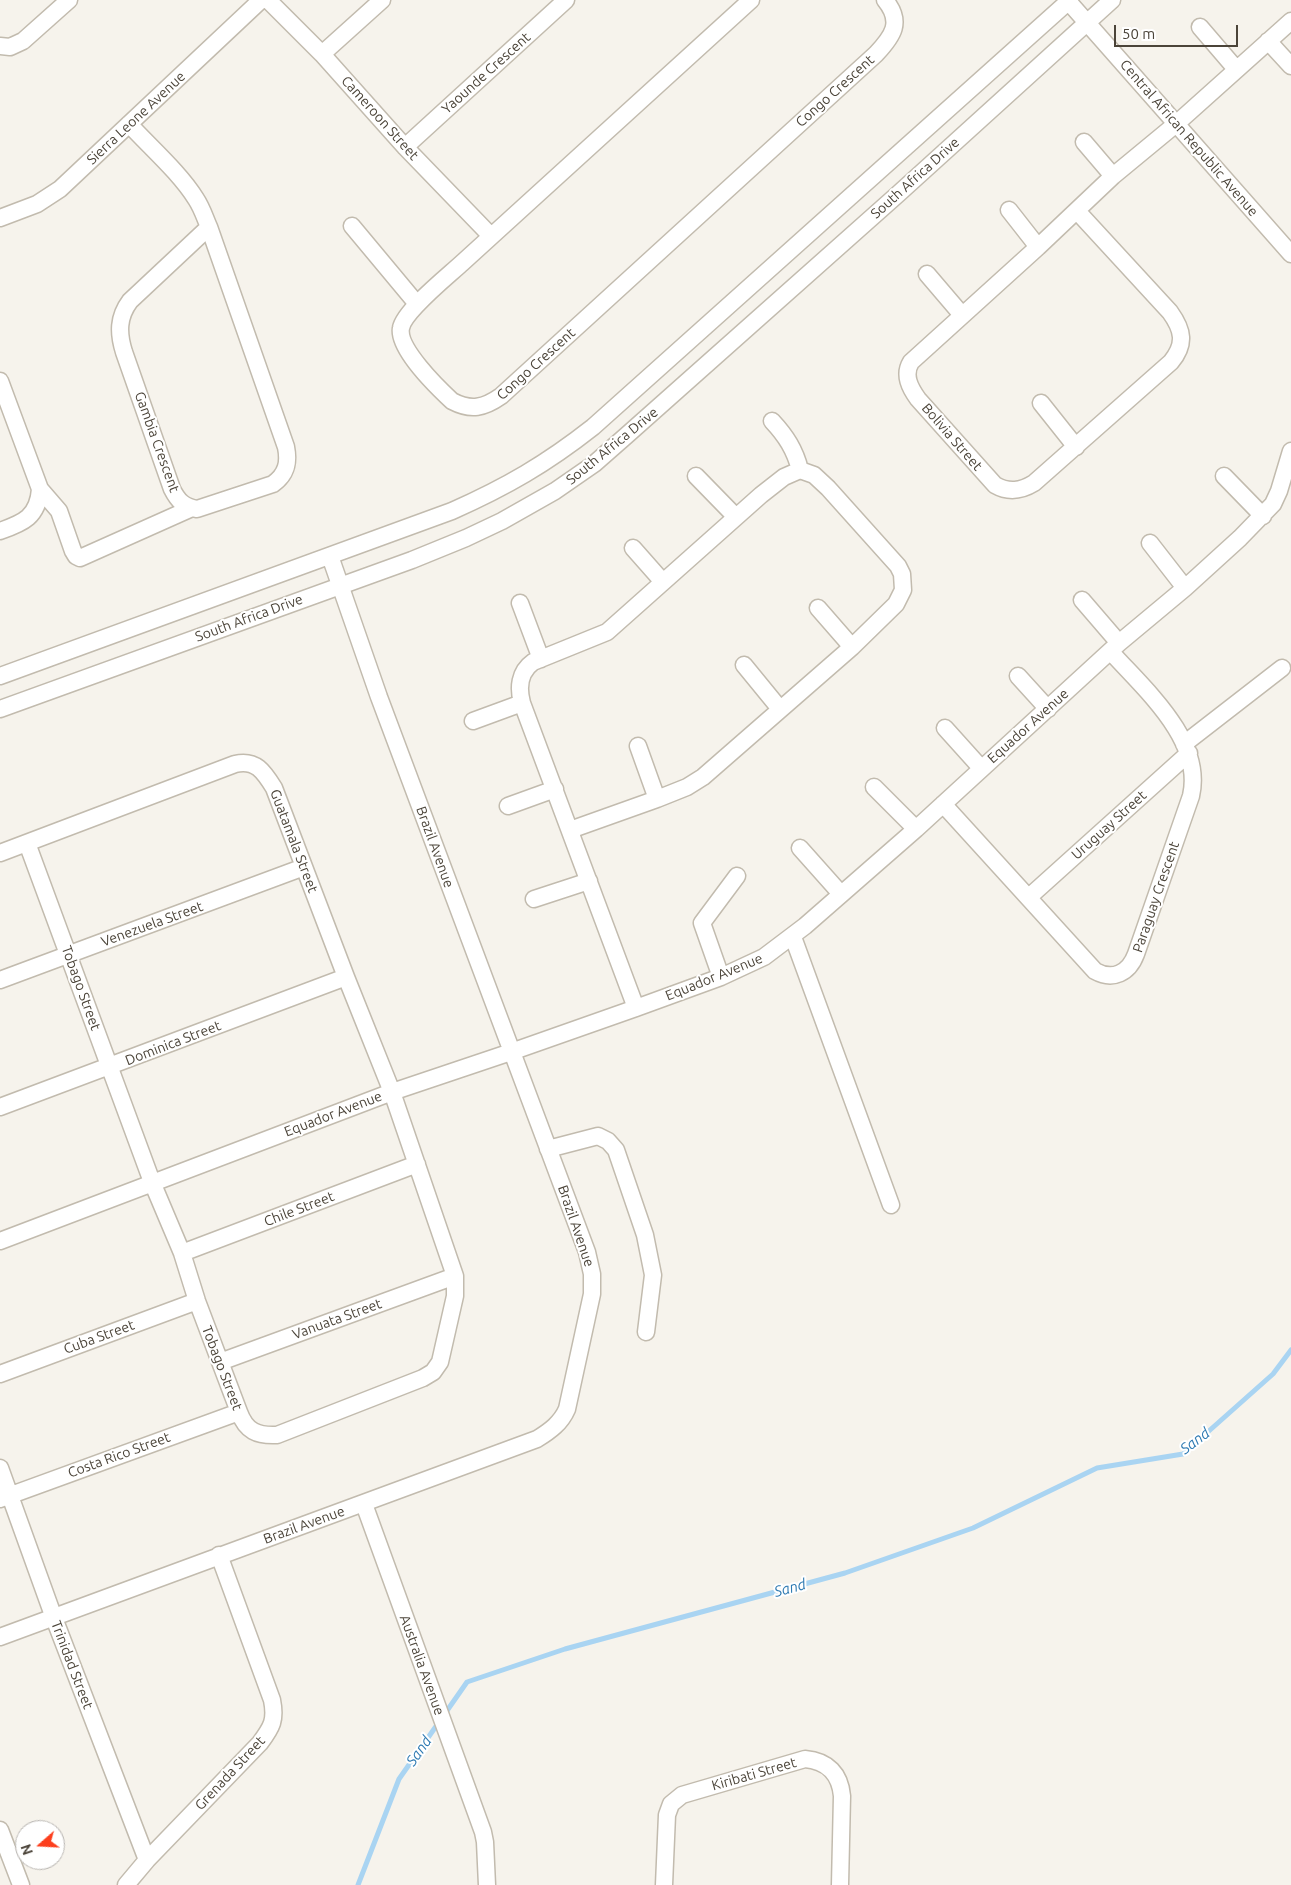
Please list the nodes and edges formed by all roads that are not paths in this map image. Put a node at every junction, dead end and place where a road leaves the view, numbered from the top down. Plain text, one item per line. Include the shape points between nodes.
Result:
1 (69, 0) edge
2 (262, 0) edge
3 (268, 0) edge
4 (382, 0) edge
5 (566, 0) edge
6 (751, 0) edge
7 (885, 0) edge
8 (1112, 0) edge
9 (1068, 1) edge
10 (1291, 21) edge
11 (1087, 22) junction
12 (1200, 27) dead end
13 (1268, 40) junction
14 (0, 46) edge
15 (322, 54) junction
16 (1291, 66) edge
17 (1236, 69) junction
18 (129, 124) junction
19 (1176, 124) junction
20 (1084, 142) dead end
21 (405, 147) junction
22 (1113, 176) junction
23 (1008, 210) dead end
24 (1077, 211) junction
25 (0, 218) edge
26 (352, 226) dead end
27 (209, 227) junction
28 (491, 236) junction
29 (1038, 247) junction
30 (1291, 254) edge
31 (927, 274) dead end
32 (417, 304) junction
33 (962, 315) junction
34 (0, 381) edge
35 (1041, 403) dead end
36 (5, 409) edge
37 (772, 421) dead end
38 (1076, 447) junction
39 (1291, 451) edge
40 (800, 470) junction
41 (696, 476) dead end
42 (1224, 476) dead end
43 (40, 489) junction
44 (192, 508) junction
45 (1263, 516) junction
46 (736, 517) junction
47 (0, 531) edge
48 (1150, 543) dead end
49 (633, 548) dead end
50 (330, 556) junction
51 (663, 582) junction
52 (340, 585) junction
53 (1185, 588) junction
54 (1082, 600) dead end
55 (520, 603) dead end
56 (818, 608) dead end
57 (852, 647) junction
58 (1115, 647) junction
59 (541, 659) junction
60 (744, 665) dead end
61 (1282, 668) dead end
62 (0, 676) edge
63 (1018, 676) dead end
64 (522, 703) junction
65 (0, 709) edge
66 (780, 709) junction
67 (1048, 709) junction
68 (473, 721) dead end
69 (945, 728) dead end
70 (638, 746) dead end
71 (1187, 749) junction
72 (981, 768) junction
73 (874, 787) dead end
74 (555, 789) junction
75 (656, 799) junction
76 (943, 804) junction
77 (508, 806) dead end
78 (916, 829) junction
79 (570, 830) junction
80 (27, 843) junction
81 (800, 848) dead end
82 (0, 853) edge
83 (304, 867) junction
84 (737, 876) dead end
85 (589, 881) junction
86 (841, 894) junction
87 (1029, 897) junction
88 (534, 899) dead end
89 (793, 937) junction
90 (70, 955) junction
91 (346, 977) junction
92 (721, 977) junction
93 (0, 980) edge
94 (636, 1008) junction
95 (511, 1052) junction
96 (109, 1067) junction
97 (392, 1092) junction
98 (0, 1107) edge
99 (548, 1149) junction
100 (417, 1164) junction
101 (152, 1182) junction
102 (891, 1204) dead end
103 (0, 1241) edge
104 (182, 1253) junction
105 (455, 1276) junction
106 (197, 1301) junction
107 (646, 1332) dead end
108 (220, 1362) junction
109 (0, 1374) edge
110 (239, 1412) junction
111 (0, 1468) edge
112 (5, 1497) edge
113 (364, 1504) junction
114 (219, 1555) junction
115 (54, 1618) junction
116 (0, 1637) edge
117 (0, 1830) edge
118 (147, 1860) junction
119 (21, 1885) edge
120 (126, 1885) edge
121 (487, 1885) edge
122 (664, 1885) edge
123 (840, 1885) edge

1 - 14 street via 23,41
2 - 18 street, Sierra Leone Avenue
3 - 15 street, Cameroon Street
4 - 15 street
5 - 21 street, Yaounde Crescent
6 - 28 street, Congo Crescent
7 - 32 street, Congo Crescent via 895,25 890,39 493,402 471,408 452,401 407,350 401,329 405,318
8 - 11 street, South Africa Drive
9 - 11 street, Central African Republic Avenue
9 - 50 street, South Africa Drive via 565,449 518,480 467,504
10 - 13 street, Bolivia Street
11 - 19 street, Central African Republic Avenue
11 - 52 street, South Africa Drive via 594,464 502,521 412,560
12 - 17 street
13 - 16 street
13 - 17 street, Bolivia Street
15 - 21 street, Cameroon Street
17 - 19 street, Bolivia Street
18 - 25 street, Sierra Leone Avenue via 54,194 38,204
18 - 27 street via 193,194
19 - 22 street, Bolivia Street
19 - 30 street, Central African Republic Avenue
20 - 22 street
21 - 28 street, Cameroon Street
22 - 24 street, Bolivia Street
23 - 29 street
24 - 29 street, Bolivia Street
24 - 38 street, Bolivia Street via 1170,312 1179,326 1182,340 1178,354 1171,362
26 - 32 street
27 - 44 street, Gambia Crescent via 130,301 119,329 168,480 180,502
27 - 44 street via 286,447 287,464 282,476 273,484 203,508
28 - 32 street, Congo Crescent
29 - 33 street, Bolivia Street
31 - 33 street
33 - 38 street, Bolivia Street via 908,367 909,383 918,399 994,485 1001,488 1019,490 1029,487
34 - 36 street
35 - 38 street
36 - 43 street
37 - 40 street via 793,447
39 - 45 street, Equador Avenue via 1279,491
40 - 46 street via 774,484
40 - 57 street via 814,475 828,488 894,559 902,574 903,590 896,604
41 - 46 street
42 - 45 street
43 - 44 street via 59,511 73,551 80,558
43 - 47 street via 34,511 26,520
45 - 53 street, Equador Avenue
46 - 51 street
48 - 53 street
49 - 51 street
50 - 52 street, Brazil Avenue
50 - 62 street, South Africa Drive
51 - 59 street via 607,632
52 - 65 street, South Africa Drive
52 - 95 street, Brazil Avenue
53 - 58 street, Equador Avenue
54 - 58 street, Paraguay Crescent
55 - 59 street
56 - 57 street
57 - 66 street
58 - 67 street, Equador Avenue
58 - 71 street, Paraguay Crescent via 1178,730
59 - 64 street via 528,665 523,674 520,684
60 - 66 street
61 - 71 street, Uruguay Street
63 - 67 street
64 - 68 street
64 - 74 street
66 - 75 street via 703,777
67 - 72 street, Equador Avenue
69 - 72 street
70 - 75 street
71 - 87 street, Uruguay Street
71 - 87 street, Paraguay Crescent via 1194,781 1191,796 1129,968 1107,976 1095,971
72 - 76 street, Equador Avenue
73 - 78 street
74 - 77 street
74 - 79 street
75 - 79 street
76 - 78 street, Equador Avenue
76 - 87 street, Paraguay Crescent
78 - 86 street, Equador Avenue
79 - 85 street
80 - 82 street, Guatamala Street
80 - 83 street, Guatamala Street via 235,764 250,763 259,767 274,788
80 - 90 street, Tobago Street
81 - 86 street
83 - 90 street, Venezuela Street
83 - 91 street, Guatamala Street
84 - 92 street via 702,923
85 - 88 street
85 - 94 street
86 - 89 street, Equador Avenue
89 - 92 street, Equador Avenue via 755,963
89 - 102 street
90 - 93 street, Venezuela Street
90 - 96 street, Tobago Street
91 - 96 street, Dominica Street
91 - 97 street, Guatamala Street
92 - 94 street, Equador Avenue
94 - 95 street, Equador Avenue
95 - 97 street, Equador Avenue
95 - 99 street, Brazil Avenue
96 - 98 street, Dominica Street
96 - 101 street, Tobago Street
97 - 100 street, Tobago Street
97 - 101 street, Equador Avenue
99 - 107 street via 598,1136 608,1140 616,1150 644,1235 653,1275
99 - 113 street, Brazil Avenue via 583,1239 592,1274 592,1294 564,1416 537,1439
100 - 104 street, Chile Street
100 - 105 street, Tobago Street
101 - 103 street, Equador Avenue
101 - 104 street, Tobago Street
104 - 106 street, Tobago Street
105 - 108 street, Vanuata Street
105 - 110 street, Tobago Street via 455,1296 440,1362 434,1372 277,1435 254,1433
106 - 108 street, Tobago Street
106 - 109 street, Cuba Street
108 - 110 street, Tobago Street
110 - 112 street, Costa Rico Street
111 - 112 street, Trinidad Street
112 - 115 street, Trinidad Street
113 - 114 street, Brazil Avenue
113 - 121 street, Australia Avenue via 482,1832
114 - 115 street, Brazil Avenue
114 - 118 street, Grenada Street via 272,1700 274,1720 260,1743
115 - 116 street, Brazil Avenue
115 - 118 street, Trinidad Street
117 - 119 street
118 - 120 street, Grenada Street
122 - 123 street, Kiribati Street via 667,1816 674,1801 692,1792 805,1759 824,1764 840,1782

